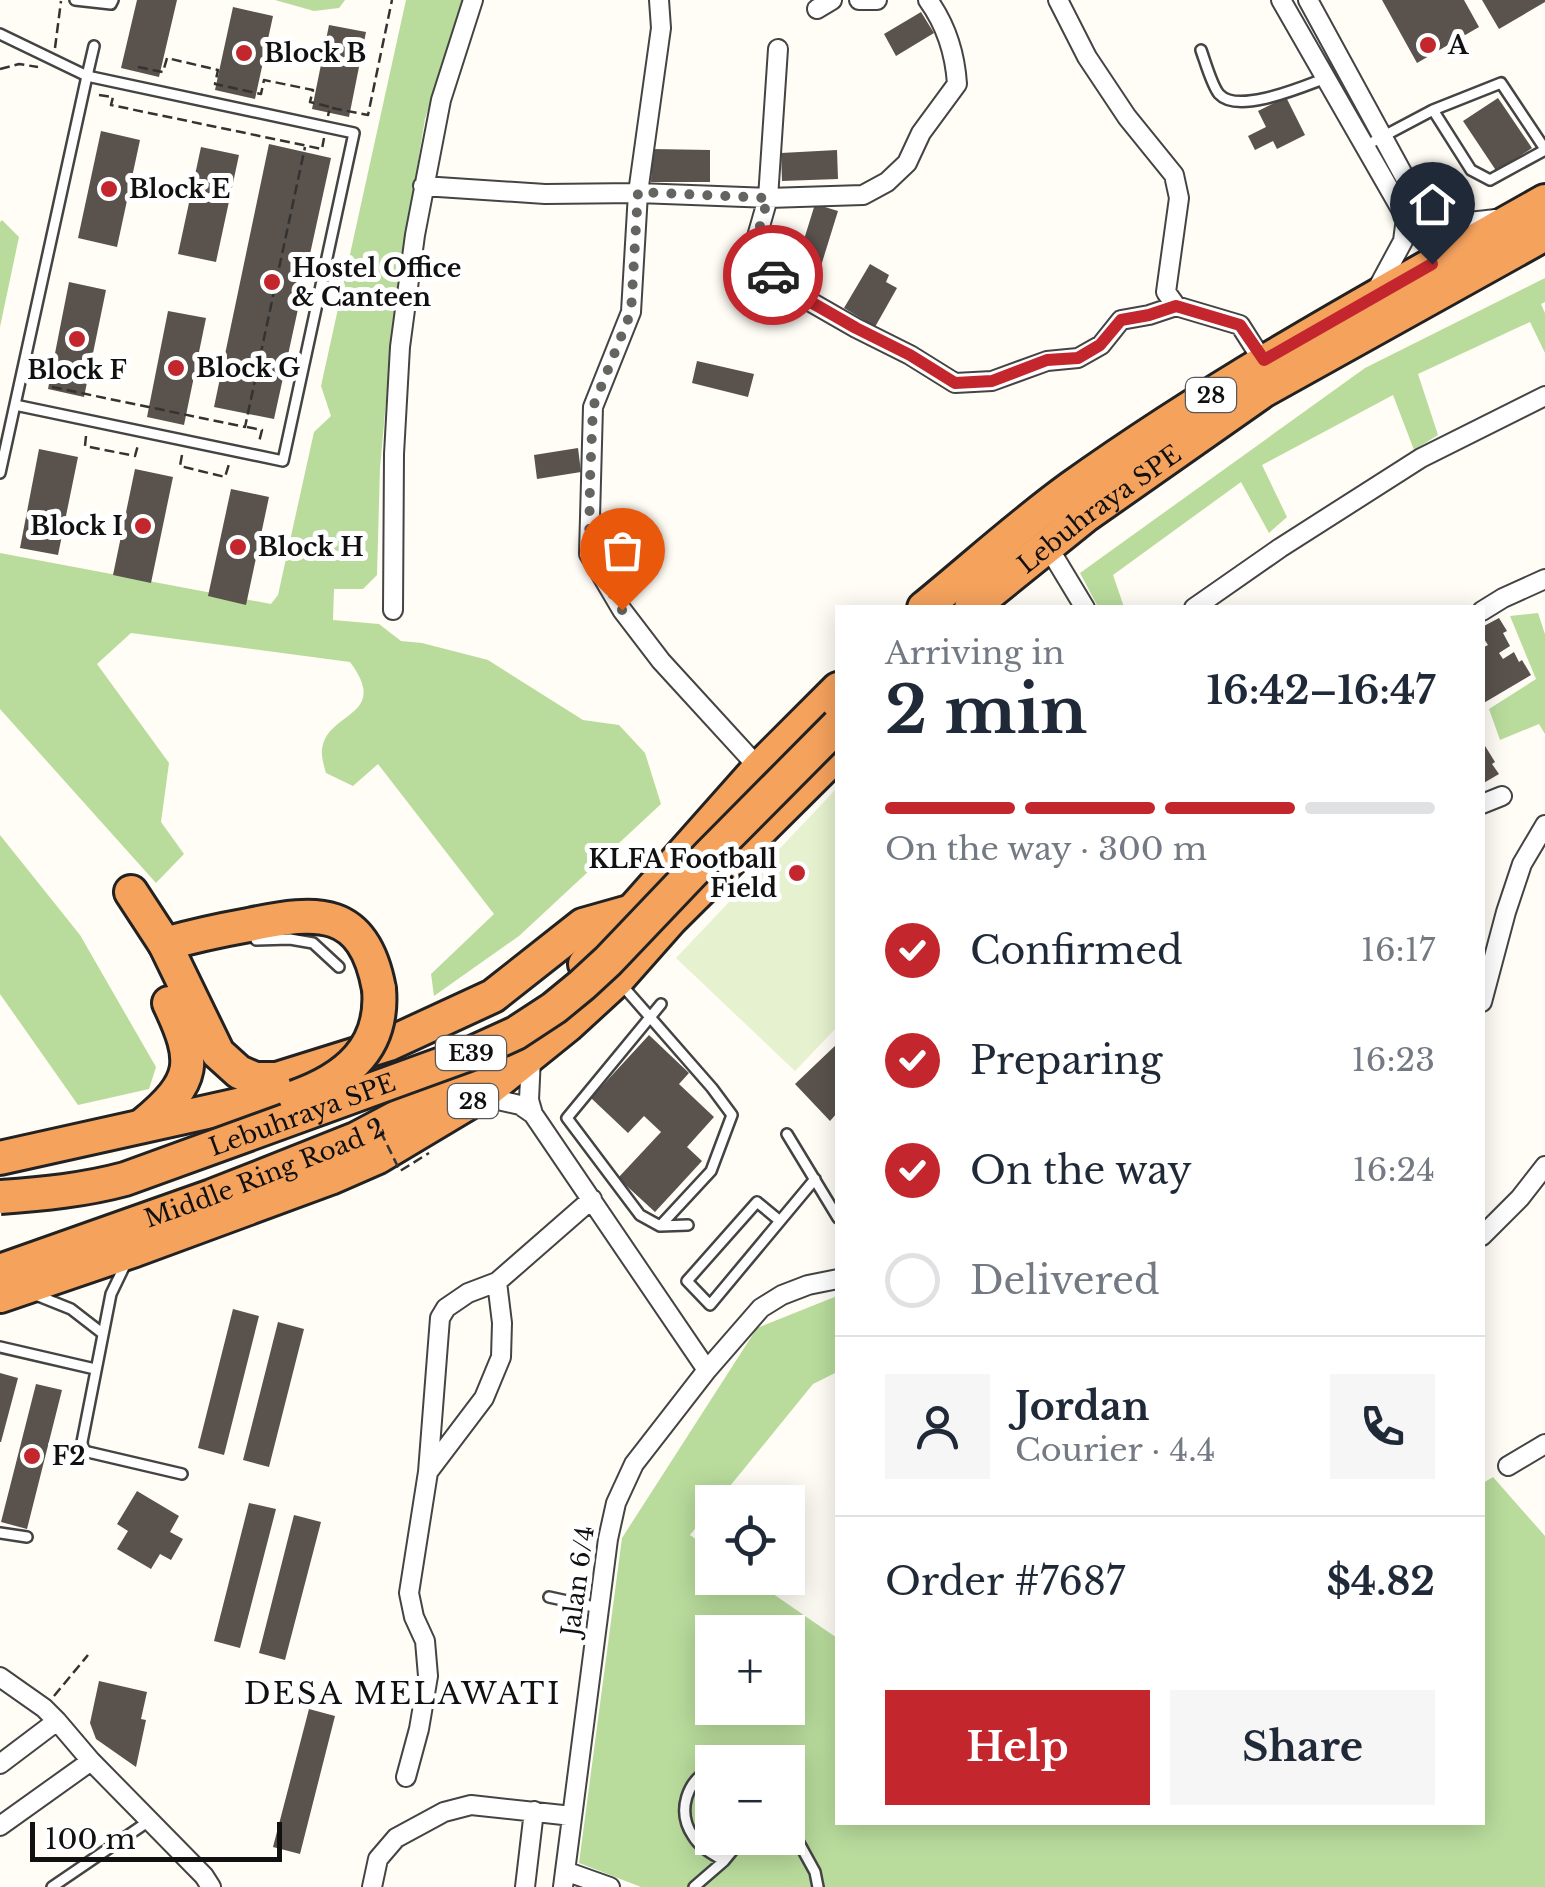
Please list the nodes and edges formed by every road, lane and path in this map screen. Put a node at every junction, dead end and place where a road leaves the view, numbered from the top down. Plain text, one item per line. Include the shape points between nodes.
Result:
1 (75, 0) edge
2 (113, 0) edge
3 (392, 0) edge
4 (473, 0) edge
5 (659, 0) edge
6 (858, 0) edge
7 (877, 0) edge
8 (928, 0) edge
9 (1058, 0) edge
10 (1281, 0) edge
11 (1308, 0) edge
12 (2, 37) edge
13 (94, 46) dead end
14 (778, 50) dead end
15 (1201, 50) dead end
16 (87, 76) junction
17 (1326, 78) junction
18 (330, 108) dead end
19 (1433, 110) junction
20 (1382, 137) junction
21 (305, 145) dead end
22 (1365, 146) junction
23 (1545, 150) edge
24 (424, 186) junction
25 (638, 192) junction
26 (768, 198) junction
27 (1537, 217) edge
28 (1545, 253) edge
29 (1373, 296) junction
30 (1176, 306) junction
31 (1264, 360) junction
32 (52, 387) dead end
33 (1545, 396) edge
34 (15, 405) junction
35 (0, 472) edge
36 (1056, 560) junction
37 (1545, 578) edge
38 (928, 605) edge
39 (975, 605) edge
40 (998, 605) edge
41 (1084, 605) edge
42 (1198, 605) edge
43 (1485, 609) edge
44 (393, 610) dead end
45 (835, 692) edge
46 (835, 728) edge
47 (835, 757) edge
48 (759, 768) junction
49 (1502, 796) dead end
50 (1485, 803) edge
51 (1545, 824) edge
52 (131, 892) dead end
53 (630, 912) junction
54 (245, 942) dead end
55 (168, 954) junction
56 (339, 967) dead end
57 (617, 980) junction
58 (1485, 991) edge
59 (493, 996) junction
60 (661, 1004) dead end
61 (650, 1017) junction
62 (531, 1056) junction
63 (480, 1096) junction
64 (533, 1114) junction
65 (375, 1120) dead end
66 (144, 1124) junction
67 (788, 1134) dead end
68 (589, 1147) junction
69 (429, 1153) dead end
70 (0, 1158) edge
71 (568, 1164) junction
72 (1545, 1166) edge
73 (815, 1179) junction
74 (3, 1197) edge
75 (592, 1200) junction
76 (835, 1213) edge
77 (780, 1221) junction
78 (688, 1225) dead end
79 (660, 1226) junction
80 (1485, 1233) edge
81 (134, 1250) junction
82 (835, 1280) edge
83 (497, 1282) junction
84 (7, 1286) edge
85 (102, 1334) junction
86 (0, 1347) edge
87 (96, 1368) junction
88 (707, 1370) junction
89 (1545, 1444) edge
90 (1508, 1466) dead end
91 (428, 1472) junction
92 (182, 1474) dead end
93 (0, 1532) edge
94 (27, 1537) dead end
95 (549, 1597) dead end
96 (599, 1608) junction
97 (88, 1655) dead end
98 (1, 1681) edge
99 (50, 1714) junction
100 (91, 1761) junction
101 (0, 1764) edge
102 (406, 1777) dead end
103 (695, 1780) edge
104 (534, 1811) junction
105 (572, 1816) junction
106 (150, 1820) junction
107 (0, 1826) edge
108 (695, 1839) edge
109 (805, 1854) edge
110 (714, 1855) edge
111 (730, 1855) edge
112 (724, 1862) junction
113 (564, 1879) edge
114 (201, 1883) edge
115 (52, 1887) edge
116 (372, 1887) edge
117 (526, 1887) edge
118 (610, 1887) edge
119 (694, 1887) edge
120 (818, 1887) edge

1 - 2 lane
3 - 18 path via 368,115
4 - 24 street via 441,100
5 - 25 street via 661,28
6 - 7 street
8 - 26 street via 952,49 957,84 907,163 863,194
9 - 30 street via 1086,57 1174,175 1180,198 1166,292
10 - 17 street
11 - 20 street
12 - 16 lane
13 - 16 lane
14 - 26 street
15 - 17 lane via 1225,98 1260,100
16 - 34 lane
16 - 34 lane via 354,134 283,461
17 - 22 street
19 - 20 lane
19 - 23 lane via 1502,83
19 - 23 lane via 1472,170 1490,180
20 - 22 lane
20 - 27 street via 1422,209 1461,223
21 - 32 path via 246,427
22 - 29 street via 1406,218 1403,242
24 - 25 street
24 - 44 street via 400,347
25 - 26 street
25 - 48 street via 631,312 593,407 589,554 660,661
26 - 30 street via 754,247 766,270 955,383 992,381 1047,360 1078,358 1121,320
27 - 29 highway, 28
27 - 39 highway, Lebuhraya SPE via 1263,391 1085,516
28 - 36 highway, 28 via 1279,400
29 - 31 highway, 28
30 - 31 street via 1240,325
31 - 38 highway, 28 via 1070,489
33 - 42 street via 1422,458
34 - 35 lane
36 - 40 highway, 28
36 - 41 street
37 - 43 street
45 - 48 highway, Middle Ring Road 2 / 28
46 - 74 highway, Lebuhraya SPE / E39, bridge via 608,962 516,1033 125,1179
47 - 57 highway, Middle Ring Road 2 / 28
48 - 53 highway, Middle Ring Road 2 / 28
49 - 50 street
51 - 58 street via 1522,864
52 - 55 highway
53 - 59 highway via 584,925
53 - 84 highway, Middle Ring Road 2 / 28 via 550,1001 461,1076 405,1112 356,1139
54 - 56 lane via 314,942
55 - 59 highway via 218,1053 255,1078 277,1079 390,1044
55 - 66 highway via 188,1058 183,1084
55 - 74 highway, bridge via 288,916 345,925 376,970 380,1004 372,1038 342,1074 307,1093
57 - 61 lane
57 - 62 highway, Middle Ring Road 2 / 28
59 - 66 highway, Lebuhraya SPE / E39 via 390,1058 294,1092
60 - 61 lane
61 - 68 lane via 567,1118
61 - 79 lane via 732,1115 710,1171
62 - 63 highway, Middle Ring Road 2 / 28
62 - 64 street
63 - 64 street
63 - 81 highway, Middle Ring Road 2 / 28 via 362,1164
64 - 71 street
65 - 69 path, bridge via 400,1171
66 - 70 highway, Lebuhraya SPE / E39
67 - 73 lane
68 - 71 lane
68 - 79 lane via 640,1215
71 - 75 street
72 - 80 street
73 - 76 lane
73 - 77 lane
75 - 83 street
75 - 88 street
77 - 77 lane via 756,1202 687,1281 710,1305
78 - 79 lane
81 - 84 highway, Middle Ring Road 2 / 28
81 - 85 lane via 111,1294
82 - 88 street, Jalan 6/4 via 782,1294 761,1308
83 - 91 street via 501,1357 484,1398
83 - 91 street via 468,1293 440,1318
84 - 85 lane via 70,1309
85 - 87 lane
86 - 87 lane
87 - 92 lane via 83,1449
88 - 96 street, Jalan 6/4 via 634,1464 616,1503
89 - 90 street
91 - 102 street via 409,1593 428,1676
93 - 94 lane
95 - 96 lane
96 - 105 street, Jalan 6/4
97 - 99 path
98 - 99 street
99 - 100 street
99 - 101 street
100 - 106 street
100 - 107 street
103 - 108 lane via 686,1804
104 - 105 street
104 - 116 street via 471,1804 444,1812 396,1838 378,1859
104 - 117 street
105 - 113 street, Jalan 6/4
106 - 114 street
106 - 115 lane
109 - 120 lane
110 - 112 lane
111 - 112 lane
112 - 119 lane
113 - 118 street

